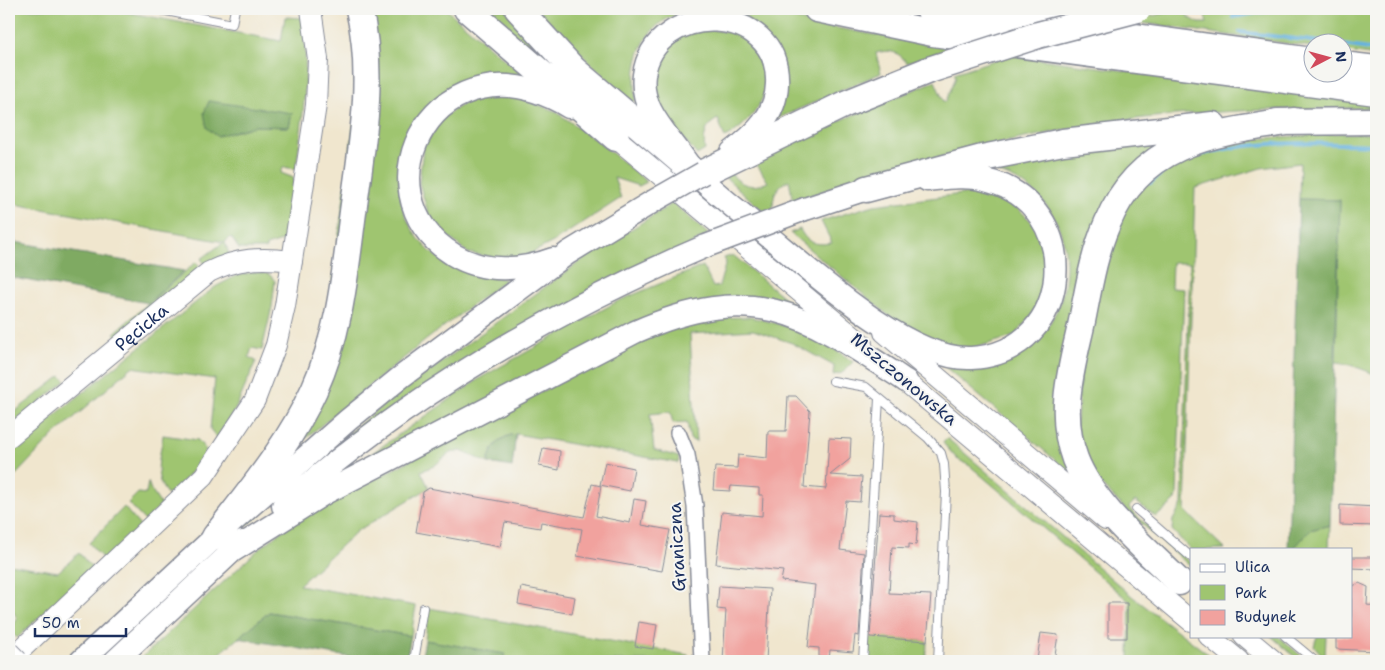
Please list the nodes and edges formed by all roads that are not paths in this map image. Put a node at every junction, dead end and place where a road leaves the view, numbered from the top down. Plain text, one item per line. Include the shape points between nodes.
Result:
1 (156, 9) edge
2 (235, 9) edge
3 (312, 9) edge
4 (359, 9) edge
5 (467, 9) edge
6 (518, 9) edge
7 (816, 9) edge
8 (929, 9) edge
9 (1138, 9) edge
10 (1302, 60) edge
11 (1352, 66) edge
12 (1376, 69) edge
13 (1376, 92) edge
14 (1294, 121) junction
15 (1376, 121) edge
16 (616, 138) junction
17 (739, 151) junction
18 (699, 174) junction
19 (866, 189) junction
20 (568, 253) junction
21 (292, 261) junction
22 (845, 300) junction
23 (906, 381) junction
24 (833, 382) dead end
25 (879, 398) junction
26 (678, 433) dead end
27 (9, 436) edge
28 (1136, 509) dead end
29 (223, 545) junction
30 (1190, 556) edge
31 (1185, 588) edge
32 (423, 608) dead end
33 (1190, 620) edge
34 (1211, 638) edge
35 (1246, 638) edge
36 (1287, 638) edge
37 (9, 652) edge
38 (9, 661) edge
39 (18, 661) edge
40 (82, 661) edge
41 (116, 661) edge
42 (414, 661) edge
43 (702, 661) edge
44 (862, 661) edge
45 (938, 661) edge
46 (1239, 661) edge
47 (1274, 661) edge
48 (1315, 661) edge

1 - 2 lane via 232,24
3 - 21 main road via 318,89
4 - 29 highway via 367,70 363,137 342,303 333,339 314,389 281,451
5 - 16 highway
6 - 18 highway via 574,70
7 - 13 highway via 933,33
8 - 10 highway
9 - 17 highway, bridge via 929,70
11 - 12 highway
14 - 15 highway
14 - 19 highway via 1175,128 1063,142 982,158
14 - 31 highway via 1197,139 1157,159 1132,181 1114,208 1097,253 1066,398 1072,450 1085,480 1100,501
16 - 20 main road via 544,92 492,85 456,96 436,112 413,149 410,191 416,212 426,229 446,249 466,262 506,269
16 - 23 main road, Mszczonowska
17 - 18 highway
17 - 18 main road via 772,111 777,83 773,58 757,35 735,21 710,17 685,22 664,35 654,47 644,74 644,90 654,117
18 - 20 main road, bridge
18 - 22 main road
19 - 22 main road via 962,178 985,180 1021,196 1038,212 1049,230 1056,260 1054,291 1042,320 1029,336 1002,352 971,358 953,357 925,348
19 - 29 main road, bridge via 706,246 580,306 465,372 417,404
20 - 29 main road via 371,402
21 - 27 main road, Pęcicka via 243,259 209,272
21 - 38 main road via 285,306 266,372 255,400 222,452 198,482
22 - 31 main road, Mszczonowska
23 - 29 main road via 801,318 734,305 681,314 636,332
23 - 33 main road, Mszczonowska
24 - 25 lane via 862,385
25 - 44 lane
25 - 45 lane via 928,438 944,464 946,492
26 - 43 street, Graniczna via 687,455 695,506
28 - 30 lane
29 - 40 main road
29 - 41 main road
32 - 42 lane
34 - 46 main road
35 - 47 main road
36 - 48 lane
37 - 39 main road, bridge

